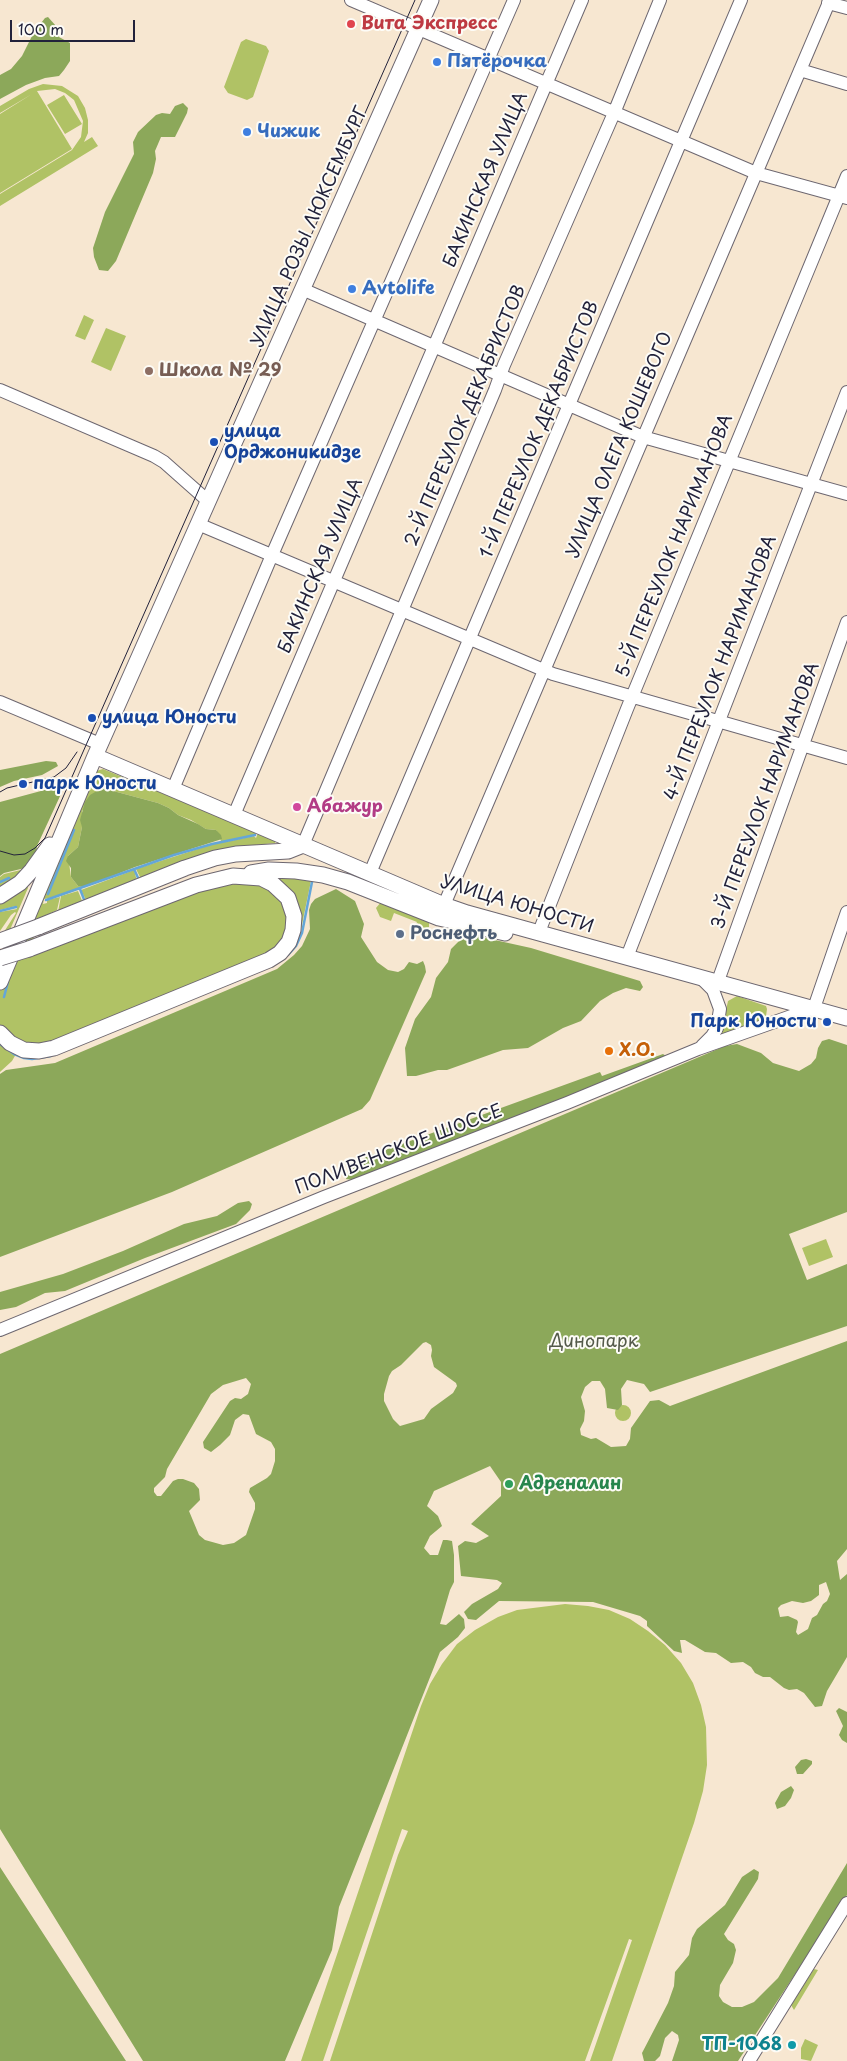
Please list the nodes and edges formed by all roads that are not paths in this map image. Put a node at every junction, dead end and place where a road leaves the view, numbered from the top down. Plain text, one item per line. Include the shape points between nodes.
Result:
1 (351, 0) edge
2 (431, 0) edge
3 (514, 0) edge
4 (582, 0) edge
5 (660, 0) edge
6 (741, 0) edge
7 (829, 1) edge
8 (847, 8) edge
9 (418, 29) junction
10 (488, 59) junction
11 (800, 70) junction
12 (546, 84) junction
13 (847, 84) edge
14 (614, 113) junction
15 (682, 142) junction
16 (756, 173) junction
17 (847, 176) edge
18 (843, 197) edge
19 (302, 289) junction
20 (375, 321) junction
21 (433, 346) junction
22 (501, 375) junction
23 (0, 390) edge
24 (847, 392) edge
25 (568, 404) junction
26 (643, 437) junction
27 (729, 462) junction
28 (811, 484) junction
29 (847, 494) edge
30 (208, 502) junction
31 (198, 524) junction
32 (272, 555) junction
33 (334, 582) junction
34 (403, 611) junction
35 (847, 622) edge
36 (471, 640) junction
37 (544, 670) junction
38 (632, 697) junction
39 (0, 702) edge
40 (718, 722) junction
41 (803, 746) junction
42 (97, 750) junction
43 (847, 758) edge
44 (88, 770) junction
45 (173, 789) junction
46 (234, 815) junction
47 (303, 845) junction
48 (370, 873) junction
49 (233, 876) junction
50 (0, 896) edge
51 (444, 905) junction
52 (847, 912) edge
53 (539, 932) junction
54 (0, 941) edge
55 (627, 957) junction
56 (0, 958) edge
57 (700, 977) junction
58 (0, 982) edge
59 (718, 982) junction
60 (814, 1008) junction
61 (847, 1018) edge
62 (0, 1033) edge
63 (698, 1049) junction
64 (0, 1330) edge
65 (847, 1903) edge
66 (749, 2061) edge

1 - 9 street
2 - 9 main road, УЛИЦА РОЗЫ ЛЮКСЕМБУРГ
3 - 10 street
4 - 12 street, БАКИНСКАЯ УЛИЦА
5 - 14 street, 2-Й ПЕРЕУЛОК ДЕКАБРИСТОВ
6 - 15 street, 1-Й ПЕРЕУЛОК ДЕКАБРИСТОВ
7 - 8 street
7 - 11 street, УЛИЦА ОЛЕГА КОШЕВОГО
9 - 10 street
9 - 19 main road, УЛИЦА РОЗЫ ЛЮКСЕМБУРГ
10 - 12 street
10 - 20 street
11 - 13 street
11 - 16 street, УЛИЦА ОЛЕГА КОШЕВОГО
12 - 14 street
12 - 21 street, БАКИНСКАЯ УЛИЦА
14 - 15 street
14 - 22 street, 2-Й ПЕРЕУЛОК ДЕКАБРИСТОВ
15 - 16 street
15 - 25 street, 1-Й ПЕРЕУЛОК ДЕКАБРИСТОВ
16 - 18 street
16 - 26 street, УЛИЦА ОЛЕГА КОШЕВОГО
17 - 18 street, 5-Й ПЕРЕУЛОК НАРИМАНОВА
18 - 27 street, 5-Й ПЕРЕУЛОК НАРИМАНОВА
19 - 20 street
19 - 30 main road, УЛИЦА РОЗЫ ЛЮКСЕМБУРГ
20 - 21 street
20 - 32 street
21 - 22 street
21 - 33 street, БАКИНСКАЯ УЛИЦА
22 - 25 street
22 - 34 street, 2-Й ПЕРЕУЛОК ДЕКАБРИСТОВ
23 - 30 street via 154,456
24 - 28 street, 4-Й ПЕРЕУЛОК НАРИМАНОВА
25 - 26 street
25 - 36 street, 1-Й ПЕРЕУЛОК ДЕКАБРИСТОВ
26 - 27 street
26 - 37 street, УЛИЦА ОЛЕГА КОШЕВОГО
27 - 28 street
27 - 38 street, 5-Й ПЕРЕУЛОК НАРИМАНОВА
28 - 29 street
28 - 40 street, 4-Й ПЕРЕУЛОК НАРИМАНОВА
30 - 31 main road, УЛИЦА РОЗЫ ЛЮКСЕМБУРГ
31 - 32 street
31 - 42 main road, УЛИЦА РОЗЫ ЛЮКСЕМБУРГ
32 - 33 street
32 - 45 street
33 - 34 street
33 - 46 street, БАКИНСКАЯ УЛИЦА
34 - 36 street
34 - 47 street, 2-Й ПЕРЕУЛОК ДЕКАБРИСТОВ
35 - 41 street, 3-Й ПЕРЕУЛОК НАРИМАНОВА
36 - 37 street
36 - 48 street, 1-Й ПЕРЕУЛОК ДЕКАБРИСТОВ
37 - 38 street
37 - 51 street, УЛИЦА ОЛЕГА КОШЕВОГО
38 - 40 street
38 - 53 street, 5-Й ПЕРЕУЛОК НАРИМАНОВА
39 - 42 street, УЛИЦА ЮНОСТИ
40 - 41 street
40 - 55 street, 4-Й ПЕРЕУЛОК НАРИМАНОВА
41 - 43 street
41 - 59 street, 3-Й ПЕРЕУЛОК НАРИМАНОВА
42 - 44 main road, УЛИЦА РОЗЫ ЛЮКСЕМБУРГ
42 - 45 main road, УЛИЦА ЮНОСТИ
44 - 50 main road via 46,852 20,882
44 - 58 main road
45 - 46 main road, УЛИЦА ЮНОСТИ
46 - 47 main road, УЛИЦА ЮНОСТИ
47 - 48 main road, УЛИЦА ЮНОСТИ
47 - 54 main road, bridge via 288,851 215,858
48 - 51 main road, УЛИЦА ЮНОСТИ
49 - 55 main road, УЛИЦА ЮНОСТИ via 269,870 323,875 439,918
49 - 56 main road, УЛИЦА ЮНОСТИ, bridge via 196,886
49 - 62 main road via 267,880 288,898 294,916 293,930 285,948 275,957 46,1050 24,1050
51 - 53 main road, УЛИЦА ЮНОСТИ
52 - 60 street
53 - 55 main road, УЛИЦА ЮНОСТИ
55 - 57 main road, УЛИЦА ЮНОСТИ
57 - 59 main road, УЛИЦА ЮНОСТИ
57 - 63 street via 713,990 720,1008 712,1036
59 - 60 main road, УЛИЦА ЮНОСТИ
60 - 61 main road, УЛИЦА ЮНОСТИ
60 - 63 street, ПОЛИВЕНСКОЕ ШОССЕ
63 - 64 street, ПОЛИВЕНСКОЕ ШОССЕ
65 - 66 street

